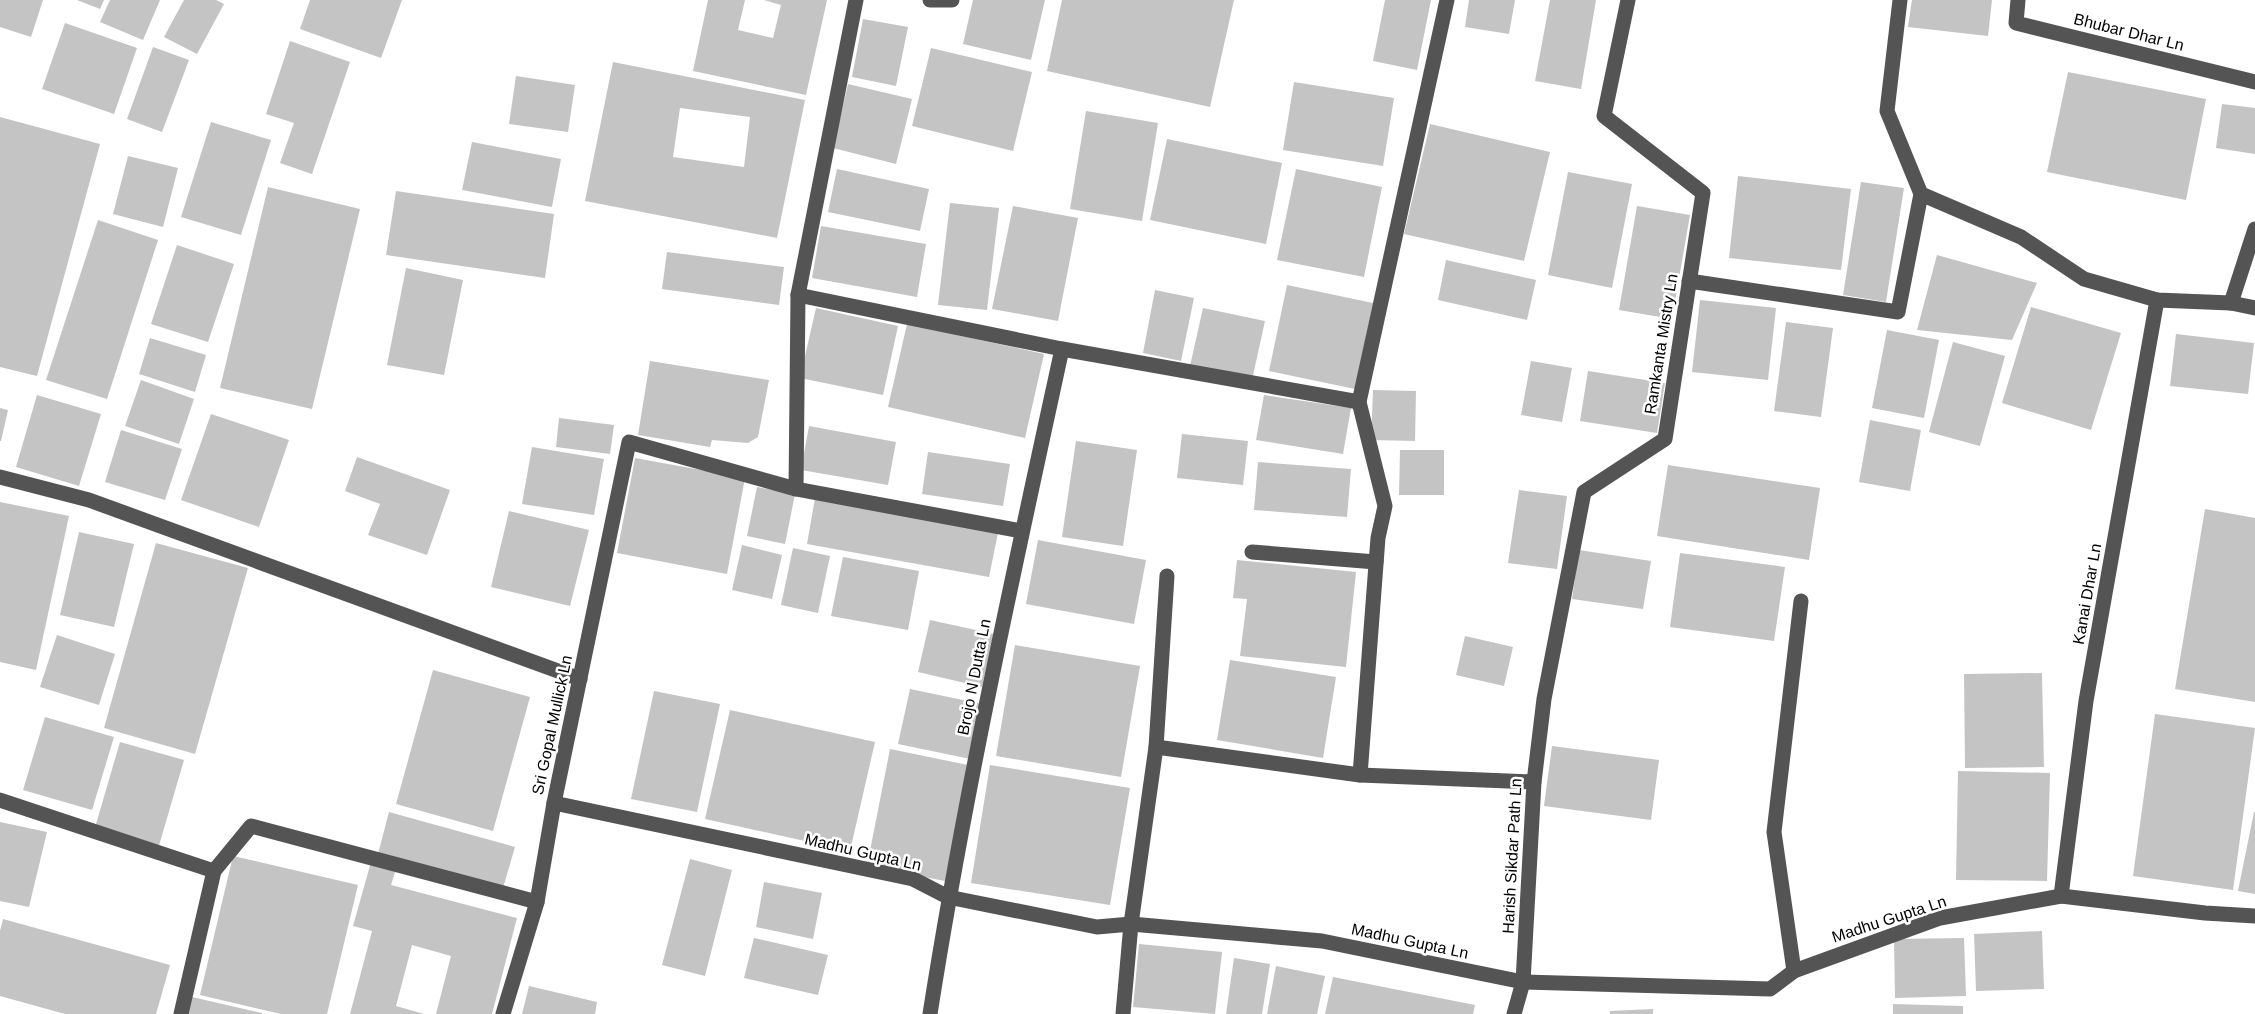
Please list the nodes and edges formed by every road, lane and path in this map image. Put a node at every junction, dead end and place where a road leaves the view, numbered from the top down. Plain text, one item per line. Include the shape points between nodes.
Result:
1 (856, 0) edge
2 (930, 0) edge
3 (952, 0) edge
4 (1447, 0) edge
5 (1628, 0) edge
6 (1900, 0) edge
7 (2018, 0) edge
8 (2255, 82) edge
9 (1920, 194) junction
10 (2255, 229) edge
11 (1689, 281) junction
12 (798, 295) junction
13 (2157, 300) junction
14 (2232, 303) junction
15 (2255, 308) edge
16 (1062, 349) junction
17 (1359, 402) junction
18 (0, 477) edge
19 (796, 489) junction
20 (1023, 531) junction
21 (1252, 552) dead end
22 (1376, 562) junction
23 (1167, 576) dead end
24 (1801, 601) dead end
25 (580, 679) junction
26 (1544, 699) joint
27 (1156, 747) junction
28 (1360, 775) junction
29 (1534, 782) junction
30 (0, 800) edge
31 (554, 803) junction
32 (214, 871) junction
33 (2061, 896) junction
34 (948, 897) junction
35 (537, 902) junction
36 (2255, 916) edge
37 (1131, 924) junction
38 (1794, 971) junction
39 (1523, 982) junction
40 (181, 1014) edge
41 (503, 1014) edge
42 (930, 1014) edge
43 (1123, 1014) edge
44 (1514, 1014) edge

1 - 12 street
2 - 3 street
4 - 17 street
5 - 11 street, Ramkanta Mistry Ln via 1604,116 1704,193
6 - 9 street via 1887,111
7 - 8 street, Bhubar Dhar Ln via 2016,23
9 - 11 street via 1898,312
9 - 13 street via 2021,237 2084,279
10 - 14 street
11 - 26 street, Ramkanta Mistry Ln via 1665,439 1584,492
12 - 16 street
12 - 19 street
13 - 14 street
13 - 33 street, Kanai Dhar Ln via 2086,701
14 - 15 street
16 - 17 street
16 - 20 street, Brojo N Dutta Ln
17 - 22 street via 1385,506
18 - 25 street via 89,500
19 - 20 street
19 - 25 street, Sri Gopal Mullick Ln via 628,442
20 - 34 street, Brojo N Dutta Ln
21 - 22 street
22 - 28 street
23 - 27 street
24 - 38 street via 1774,832
25 - 31 street, Sri Gopal Mullick Ln
26 - 29 street, Harish Sikdar Path Ln
27 - 28 street
27 - 37 street
28 - 29 street
29 - 39 street, Harish Sikdar Path Ln
30 - 32 street
31 - 34 street, Madhu Gupta Ln via 913,879
31 - 35 street, Sri Gopal Mullick Ln
32 - 35 street via 251,826
32 - 40 street
33 - 36 street, Madhu Gupta Ln
33 - 38 street, Madhu Gupta Ln via 1940,918
34 - 37 street, Madhu Gupta Ln via 1098,927
34 - 42 street, Brojo N Dutta Ln
35 - 41 street, Sri Gopal Mullick Ln
37 - 39 street, Madhu Gupta Ln via 1322,941
37 - 43 street
38 - 39 street, Madhu Gupta Ln via 1770,989
39 - 44 street, Harish Sikdar Path Ln

